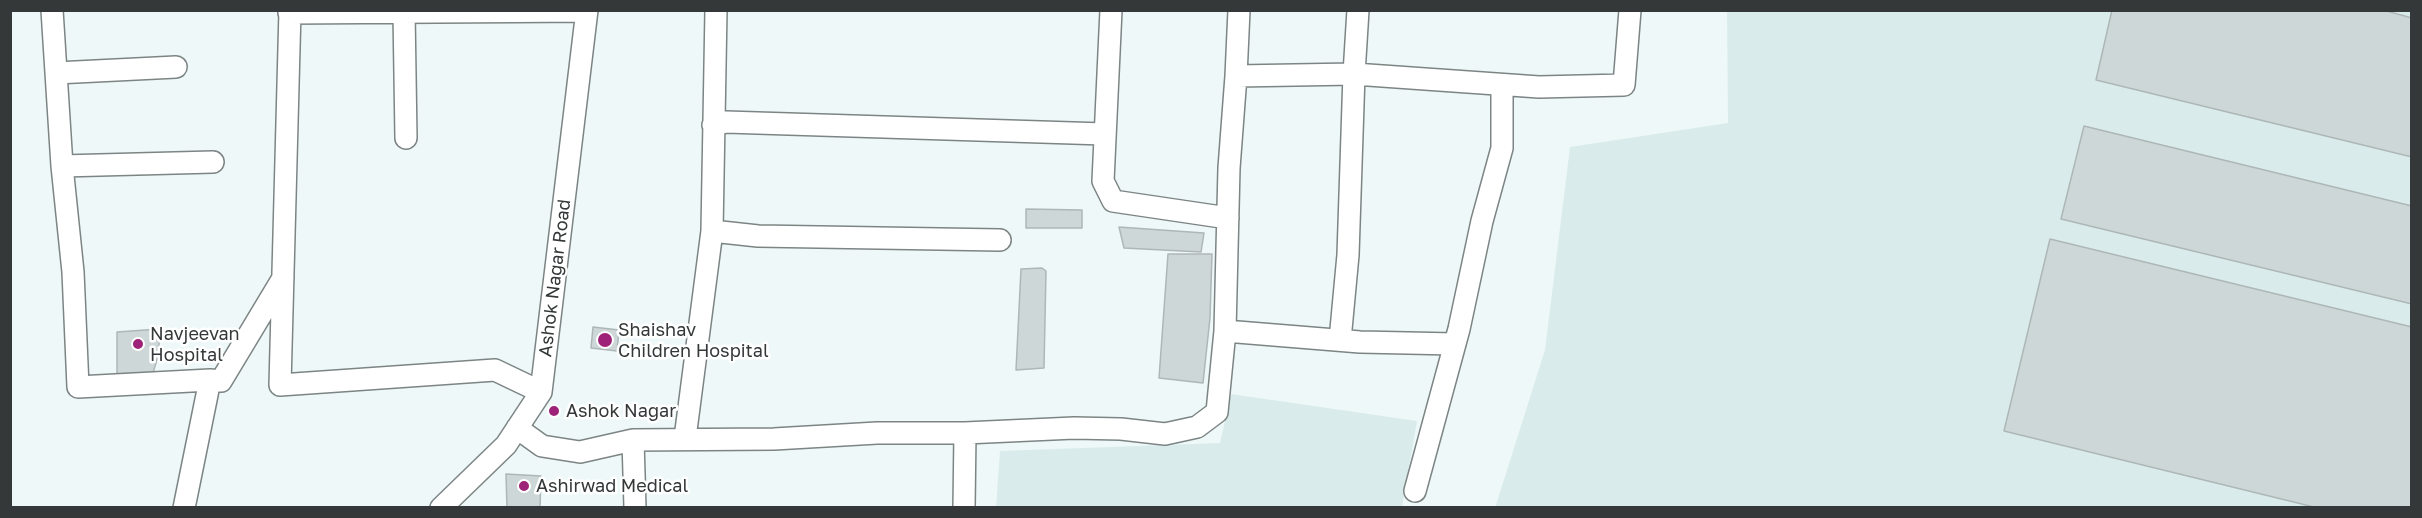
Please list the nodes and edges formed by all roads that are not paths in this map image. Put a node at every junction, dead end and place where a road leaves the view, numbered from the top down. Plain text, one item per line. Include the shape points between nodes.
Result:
1 (51, 10) edge
2 (716, 10) edge
3 (1111, 10) edge
4 (1239, 10) edge
5 (1358, 10) edge
6 (1630, 10) edge
7 (587, 11) edge
8 (290, 12) edge
9 (404, 12) junction
10 (176, 67) dead end
11 (56, 73) junction
12 (1354, 74) junction
13 (1236, 76) junction
14 (1502, 86) junction
15 (713, 125) junction
16 (1104, 134) junction
17 (406, 138) dead end
18 (213, 162) dead end
19 (62, 165) junction
20 (1228, 218) junction
21 (712, 231) junction
22 (1000, 240) dead end
23 (283, 278) junction
24 (1225, 331) junction
25 (1340, 340) junction
26 (1455, 344) junction
27 (210, 380) junction
28 (541, 392) junction
29 (518, 428) junction
30 (966, 433) junction
31 (685, 438) junction
32 (633, 440) junction
33 (1414, 491) dead end
34 (184, 507) edge
35 (441, 507) edge
36 (635, 507) edge
37 (964, 507) edge

1 - 11 street
2 - 15 street
3 - 16 street
4 - 13 street
5 - 12 street
6 - 14 street via 1624,85
7 - 9 street
7 - 28 street, Ashok Nagar Road
8 - 9 street
8 - 23 street
9 - 17 street
10 - 11 street
11 - 19 street
12 - 13 street
12 - 14 street
12 - 25 street via 1348,255
13 - 20 street
14 - 26 street via 1502,148
15 - 16 street via 726,122
15 - 21 street
16 - 20 street via 1103,181 1113,201
18 - 19 street
19 - 27 street via 73,272 78,387
20 - 24 street
21 - 22 street via 758,236
21 - 31 street
23 - 27 street via 220,381
23 - 28 street via 280,385 495,370
24 - 25 street
24 - 30 street via 1217,412 1197,427 1165,434 1074,428
25 - 26 street
26 - 33 street
27 - 34 street
28 - 29 street, Ashok Nagar Road
29 - 32 street via 542,447 580,452
29 - 35 street, Ashok Nagar Road via 506,445
30 - 31 street
30 - 37 street
31 - 32 street
32 - 36 street

